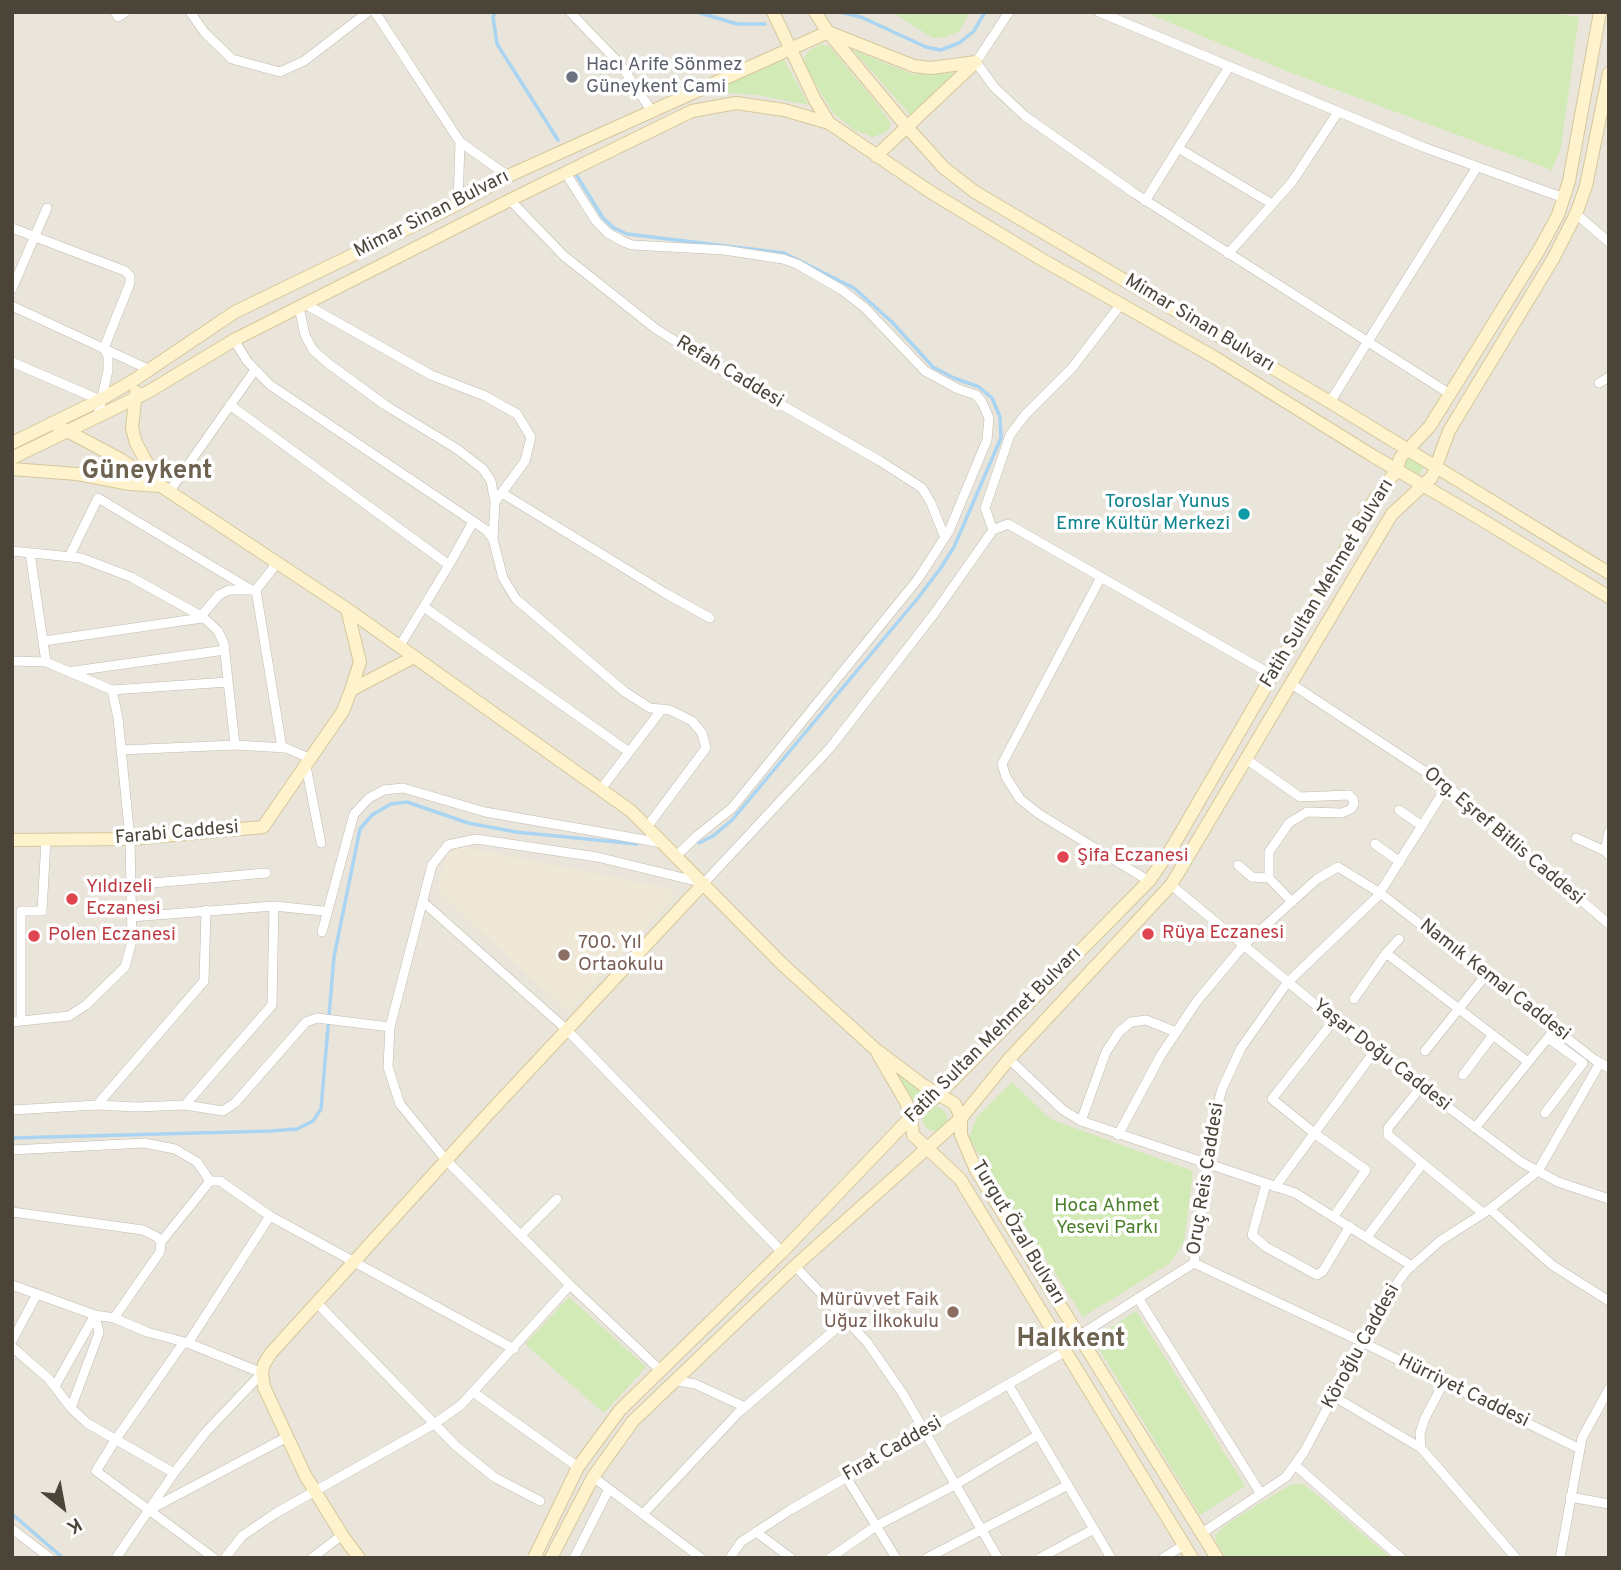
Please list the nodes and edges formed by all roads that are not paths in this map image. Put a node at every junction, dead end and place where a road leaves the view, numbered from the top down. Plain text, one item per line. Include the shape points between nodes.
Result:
1 (115, 12) edge
2 (126, 12) edge
3 (205, 12) edge
4 (368, 12) edge
5 (375, 12) edge
6 (570, 12) edge
7 (773, 12) edge
8 (815, 12) edge
9 (1009, 12) edge
10 (1099, 12) edge
11 (1601, 12) edge
12 (193, 16) edge
13 (828, 32) junction
14 (790, 49) junction
15 (976, 62) junction
16 (1229, 67) junction
17 (1609, 74) edge
18 (1607, 92) edge
19 (652, 110) junction
20 (1338, 112) junction
21 (829, 123) junction
22 (908, 127) junction
23 (460, 142) junction
24 (1178, 148) junction
25 (876, 156) junction
26 (1477, 167) junction
27 (565, 172) junction
28 (508, 176) junction
29 (1563, 198) junction
30 (510, 200) junction
31 (1145, 201) junction
32 (458, 204) junction
33 (1272, 204) junction
34 (47, 208) dead end
35 (1576, 214) junction
36 (12, 228) edge
37 (34, 236) junction
38 (1609, 242) edge
39 (1228, 254) junction
40 (12, 289) edge
41 (1121, 304) junction
42 (12, 306) edge
43 (302, 306) junction
44 (234, 340) junction
45 (1367, 343) junction
46 (104, 348) junction
47 (12, 362) edge
48 (150, 370) junction
49 (255, 370) junction
50 (1609, 377) edge
51 (134, 380) junction
52 (1599, 383) dead end
53 (1450, 394) junction
54 (137, 397) junction
55 (100, 400) junction
56 (1330, 402) junction
57 (230, 405) junction
58 (99, 416) junction
59 (52, 423) junction
60 (69, 430) junction
61 (12, 443) edge
62 (1409, 450) junction
63 (12, 458) edge
64 (1436, 466) junction
65 (12, 469) edge
66 (1397, 470) junction
67 (1424, 486) junction
68 (165, 489) junction
69 (502, 493) junction
70 (495, 502) junction
71 (473, 522) junction
72 (993, 530) junction
73 (945, 538) junction
74 (493, 539) junction
75 (12, 551) edge
76 (30, 553) junction
77 (69, 557) junction
78 (277, 563) junction
79 (449, 565) junction
80 (1609, 572) edge
81 (1101, 577) junction
82 (253, 590) junction
83 (1609, 597) edge
84 (424, 607) junction
85 (346, 609) junction
86 (202, 617) junction
87 (710, 618) dead end
88 (44, 641) junction
89 (399, 647) junction
90 (225, 650) junction
91 (414, 657) junction
92 (12, 661) edge
93 (46, 662) junction
94 (71, 672) junction
95 (1274, 676) junction
96 (228, 682) junction
97 (1290, 683) junction
98 (112, 690) junction
99 (351, 690) junction
100 (662, 709) junction
101 (235, 745) junction
102 (282, 748) junction
103 (121, 750) junction
104 (629, 752) junction
105 (1246, 758) junction
106 (309, 763) junction
107 (1447, 786) junction
108 (601, 789) junction
109 (1399, 810) dead end
110 (1422, 826) junction
111 (647, 827) junction
112 (1609, 832) edge
113 (1576, 838) dead end
114 (130, 839) junction
115 (12, 840) edge
116 (46, 840) junction
117 (321, 843) dead end
118 (662, 843) junction
119 (1375, 844) dead end
120 (1607, 853) edge
121 (675, 857) junction
122 (1400, 862) junction
123 (1238, 865) dead end
124 (266, 873) dead end
125 (1269, 877) junction
126 (1149, 881) junction
127 (704, 883) junction
128 (130, 884) junction
129 (1171, 885) junction
130 (1380, 893) junction
131 (423, 902) junction
132 (1292, 902) junction
133 (274, 906) junction
134 (206, 909) junction
135 (323, 911) dead end
136 (131, 916) junction
137 (1609, 924) edge
138 (322, 932) dead end
139 (1399, 939) dead end
140 (1243, 946) junction
141 (1386, 953) junction
142 (1486, 975) junction
143 (1287, 983) junction
144 (1354, 999) dead end
145 (1459, 1009) junction
146 (1334, 1020) junction
147 (17, 1021) edge
148 (390, 1027) junction
149 (566, 1029) junction
150 (1555, 1029) junction
151 (1176, 1032) junction
152 (1493, 1035) junction
153 (1548, 1038) junction
154 (874, 1048) junction
155 (1425, 1051) dead end
156 (1374, 1052) junction
157 (1009, 1059) junction
158 (1528, 1062) junction
159 (1605, 1066) edge
160 (1463, 1075) dead end
161 (1421, 1087) junction
162 (1564, 1091) junction
163 (938, 1095) junction
164 (1578, 1103) junction
165 (97, 1105) junction
166 (185, 1105) junction
167 (12, 1110) edge
168 (1545, 1114) dead end
169 (911, 1117) junction
170 (961, 1118) junction
171 (1081, 1121) junction
172 (1475, 1128) junction
173 (1314, 1133) junction
174 (1118, 1135) junction
175 (928, 1147) junction
176 (12, 1150) edge
177 (446, 1160) junction
178 (1422, 1164) junction
179 (1207, 1165) junction
180 (1538, 1171) junction
181 (210, 1181) junction
182 (1270, 1185) junction
183 (557, 1199) dead end
184 (1609, 1199) edge
185 (1486, 1211) junction
186 (12, 1212) edge
187 (270, 1216) junction
188 (1334, 1216) junction
189 (1350, 1226) junction
190 (521, 1235) junction
191 (1367, 1237) junction
192 (161, 1242) junction
193 (782, 1252) junction
194 (353, 1262) junction
195 (1194, 1263) junction
196 (796, 1266) junction
197 (1412, 1266) junction
198 (12, 1285) edge
199 (570, 1285) junction
200 (37, 1294) junction
201 (1138, 1298) junction
202 (1609, 1301) edge
203 (317, 1302) junction
204 (95, 1315) junction
205 (114, 1318) junction
206 (846, 1320) junction
207 (1080, 1335) junction
208 (12, 1341) edge
209 (1362, 1342) junction
210 (186, 1343) junction
211 (12, 1347) edge
212 (514, 1349) junction
213 (1064, 1352) junction
214 (660, 1370) junction
215 (262, 1373) junction
216 (677, 1381) junction
217 (1444, 1382) junction
218 (1008, 1384) junction
219 (55, 1386) junction
220 (1609, 1389) edge
221 (474, 1392) junction
222 (1333, 1396) junction
223 (1606, 1401) edge
224 (745, 1407) junction
225 (71, 1408) junction
226 (434, 1424) junction
227 (924, 1431) junction
228 (1038, 1435) junction
229 (287, 1437) junction
230 (116, 1439) junction
231 (1421, 1448) junction
232 (1580, 1449) junction
233 (1295, 1465) junction
234 (578, 1467) junction
235 (174, 1473) junction
236 (593, 1477) junction
237 (846, 1477) junction
238 (955, 1485) junction
239 (1068, 1485) junction
240 (609, 1489) junction
241 (314, 1491) junction
242 (1261, 1494) junction
243 (1570, 1497) junction
244 (540, 1501) dead end
245 (1609, 1504) edge
246 (148, 1511) junction
247 (643, 1514) junction
248 (876, 1526) junction
249 (12, 1529) edge
250 (1094, 1529) junction
251 (982, 1531) junction
252 (756, 1532) junction
253 (1202, 1533) junction
254 (342, 1535) junction
255 (1184, 1545) junction
256 (50, 1558) edge
257 (116, 1558) edge
258 (214, 1558) edge
259 (225, 1558) edge
260 (312, 1558) edge
261 (359, 1558) edge
262 (534, 1558) edge
263 (551, 1558) edge
264 (574, 1558) edge
265 (701, 1558) edge
266 (730, 1558) edge
267 (791, 1558) edge
268 (830, 1558) edge
269 (896, 1558) edge
270 (927, 1558) edge
271 (998, 1558) edge
272 (1040, 1558) edge
273 (1111, 1558) edge
274 (1163, 1558) edge
275 (1192, 1558) edge
276 (1217, 1558) edge
277 (1401, 1558) edge
278 (1516, 1558) edge
279 (1560, 1558) edge

1 - 2 street via 118,17
3 - 12 street
4 - 12 street via 304,61 281,72 232,59
5 - 23 street
6 - 19 street via 620,64
7 - 14 street
8 - 13 street, Mimar Sinan Bulvarı
9 - 15 street
10 - 16 street
11 - 29 street
13 - 14 street
13 - 15 street via 914,66
13 - 22 street, Mimar Sinan Bulvarı
14 - 19 street, Mimar Sinan Bulvarı
14 - 21 street, Mimar Sinan Bulvarı
15 - 22 street
15 - 31 street via 1025,116
16 - 20 street
16 - 24 street
17 - 18 street
18 - 35 street
19 - 28 street, Mimar Sinan Bulvarı
20 - 26 street
20 - 33 street
21 - 25 street, Mimar Sinan Bulvarı
21 - 27 street, Mimar Sinan Bulvarı via 736,103 692,111
22 - 25 street
22 - 56 street, Mimar Sinan Bulvarı via 944,168 975,192
23 - 28 street
23 - 32 street
24 - 31 street
24 - 33 street
25 - 41 street, Mimar Sinan Bulvarı
26 - 29 street
26 - 45 street
27 - 30 street, Mimar Sinan Bulvarı
27 - 73 street via 608,233 632,244 760,254 797,264 865,308 925,371 976,395 989,418 987,440
28 - 32 street, Mimar Sinan Bulvarı
29 - 53 street via 1539,250
30 - 43 street, Mimar Sinan Bulvarı
30 - 73 street, Refah Caddesi via 564,256 656,329 922,488
31 - 39 street
32 - 48 street, Mimar Sinan Bulvarı via 235,312
33 - 39 street
34 - 37 street
35 - 38 street
35 - 64 street via 1449,431
36 - 37 street
37 - 40 street
37 - 46 street via 130,276
39 - 45 street
41 - 66 street, Mimar Sinan Bulvarı
41 - 72 street via 1072,368 1010,435 985,508
42 - 46 street
43 - 44 street, Mimar Sinan Bulvarı
43 - 69 street via 431,375 517,414 531,437 525,461
43 - 70 street via 305,335 313,350 385,405 483,469
44 - 49 street
44 - 54 street, Mimar Sinan Bulvarı
45 - 53 street
45 - 56 street
46 - 48 street
46 - 55 street via 108,370
47 - 55 street
48 - 51 street, Mimar Sinan Bulvarı
49 - 57 street
49 - 71 street via 270,385
50 - 52 street
51 - 54 street
51 - 55 street, Mimar Sinan Bulvarı
53 - 62 street
54 - 58 street, Mimar Sinan Bulvarı
54 - 68 street via 132,428 136,443
55 - 58 street
55 - 59 street, Mimar Sinan Bulvarı
56 - 62 street, Mimar Sinan Bulvarı
57 - 68 street
57 - 79 street
58 - 60 street, Mimar Sinan Bulvarı
59 - 60 street
59 - 61 street, Mimar Sinan Bulvarı
60 - 63 street, Mimar Sinan Bulvarı
60 - 68 street
62 - 64 street, Mimar Sinan Bulvarı
62 - 66 street, Fatih Sultan Mehmet Bulvarı via 1400,458
64 - 67 street, Fatih Sultan Mehmet Bulvarı
64 - 80 street, Mimar Sinan Bulvarı
65 - 68 street
66 - 67 street, Mimar Sinan Bulvarı
66 - 95 street, Fatih Sultan Mehmet Bulvarı via 1377,496
67 - 83 street, Mimar Sinan Bulvarı
67 - 97 street, Fatih Sultan Mehmet Bulvarı via 1392,514
68 - 78 street
69 - 70 street
69 - 87 street
70 - 74 street
71 - 74 street
71 - 79 street
72 - 81 street via 1007,523
72 - 127 street via 830,748
73 - 121 street via 918,579 732,808
74 - 100 street via 503,578 516,599 625,692 650,708
75 - 76 street
76 - 77 street
76 - 88 street
77 - 82 street via 98,499
77 - 86 street via 131,577
78 - 82 street
78 - 85 street
79 - 84 street
81 - 95 street
81 - 126 street via 1002,764 1020,799
82 - 86 street via 219,595
82 - 102 street
84 - 89 street
84 - 104 street
85 - 89 street
85 - 99 street, Farabi Caddesi via 359,662
86 - 88 street
86 - 90 street via 218,631
88 - 93 street
89 - 91 street
90 - 94 street
90 - 96 street
91 - 99 street
91 - 108 street
92 - 93 street
93 - 94 street
94 - 98 street
95 - 126 street, Fatih Sultan Mehmet Bulvarı
96 - 98 street
96 - 101 street
97 - 105 street, Fatih Sultan Mehmet Bulvarı
97 - 107 street, Org. Eşref Bitlis Caddesi
98 - 103 street
99 - 106 street, Farabi Caddesi via 343,711
100 - 104 street
100 - 111 street via 692,721 706,748
101 - 102 street
101 - 103 street
102 - 106 street
103 - 114 street
104 - 108 street
105 - 125 street via 1300,797 1349,795 1354,804 1342,813 1307,812 1289,823 1269,852
105 - 129 street, Fatih Sultan Mehmet Bulvarı
106 - 114 street, Farabi Caddesi via 262,827
106 - 117 street
107 - 110 street, Oruç Reis Caddesi
107 - 137 street, Org. Eşref Bitlis Caddesi
108 - 111 street
109 - 110 street
110 - 122 street, Oruç Reis Caddesi
111 - 118 street
112 - 120 street
113 - 120 street
114 - 116 street, Farabi Caddesi
114 - 128 street
115 - 116 street, Farabi Caddesi
116 - 147 street via 42,911 21,911
118 - 121 street
118 - 138 street via 485,812 403,788 384,790 355,814
119 - 122 street
121 - 127 street
122 - 130 street, Oruç Reis Caddesi
123 - 125 street via 1252,877
124 - 128 street
125 - 132 street
126 - 163 street, Fatih Sultan Mehmet Bulvarı
127 - 131 street via 597,857 476,839 448,845 432,865
127 - 149 street
127 - 154 street via 782,964
128 - 136 street
129 - 140 street, Yaşar Doğu Caddesi
129 - 157 street, Fatih Sultan Mehmet Bulvarı
130 - 132 street, Namık Kemal Caddesi via 1338,867
130 - 142 street, Namık Kemal Caddesi
130 - 143 street, Oruç Reis Caddesi
131 - 148 street
131 - 149 street
132 - 140 street
133 - 134 street
133 - 135 street
133 - 166 street via 272,1005
134 - 136 street
134 - 165 street via 204,981
136 - 147 street via 132,941 125,968 86,1004 69,1016
139 - 141 street
140 - 143 street, Yaşar Doğu Caddesi
140 - 151 street
141 - 144 street
141 - 145 street
142 - 145 street
142 - 150 street, Namık Kemal Caddesi
143 - 146 street, Yaşar Doğu Caddesi
143 - 179 street, Oruç Reis Caddesi via 1241,1048 1222,1089
145 - 152 street
145 - 155 street
146 - 156 street, Yaşar Doğu Caddesi
146 - 173 street via 1272,1099
148 - 166 street via 321,1018 306,1022 228,1109
148 - 177 street via 388,1067 400,1104
149 - 177 street
149 - 193 street
150 - 153 street
150 - 159 street, Namık Kemal Caddesi
151 - 171 street via 1146,1020 1131,1022 1119,1031 1106,1052
151 - 174 street
152 - 158 street
152 - 160 street
153 - 158 street
153 - 162 street via 1583,1063
154 - 163 street
154 - 169 street, Turgut Özal Bulvarı
156 - 161 street, Yaşar Doğu Caddesi
156 - 173 street
157 - 170 street, Fatih Sultan Mehmet Bulvarı
157 - 171 street
158 - 172 street
159 - 164 street, Köroğlu Caddesi
161 - 172 street, Yaşar Doğu Caddesi
161 - 178 street via 1388,1128 1388,1135
162 - 164 street
162 - 168 street
163 - 169 street, Fatih Sultan Mehmet Bulvarı
163 - 170 street via 955,1104
164 - 180 street, Köroğlu Caddesi
165 - 166 street
165 - 167 street
169 - 175 street, Turgut Özal Bulvarı via 913,1135
169 - 193 street, Fatih Sultan Mehmet Bulvarı
170 - 175 street, Fatih Sultan Mehmet Bulvarı
170 - 207 street, Turgut Özal Bulvarı via 961,1135 975,1170
171 - 174 street
172 - 180 street, Yaşar Doğu Caddesi
173 - 182 street
173 - 188 street via 1366,1170
174 - 179 street
175 - 196 street, Fatih Sultan Mehmet Bulvarı
175 - 213 street, Turgut Özal Bulvarı via 960,1179
176 - 181 street via 144,1143 175,1149 197,1162
177 - 190 street
177 - 194 street
178 - 185 street
178 - 191 street
179 - 182 street
179 - 195 street, Oruç Reis Caddesi
180 - 184 street, Yaşar Doğu Caddesi
180 - 185 street, Köroğlu Caddesi
181 - 187 street via 220,1181
181 - 192 street
182 - 188 street via 1295,1193
182 - 189 street via 1252,1235 1317,1275
183 - 190 street
185 - 197 street, Köroğlu Caddesi
185 - 202 street via 1552,1265
186 - 192 street via 144,1230
187 - 194 street
187 - 210 street
188 - 189 street
189 - 191 street
190 - 199 street
191 - 197 street
192 - 205 street via 160,1252
193 - 214 street, Fatih Sultan Mehmet Bulvarı
194 - 203 street
194 - 212 street
195 - 201 street, Oruç Reis Caddesi
195 - 209 street, Hürriyet Caddesi
196 - 206 street
196 - 216 street, Fatih Sultan Mehmet Bulvarı
197 - 209 street, Köroğlu Caddesi via 1385,1300
198 - 200 street
199 - 212 street
199 - 214 street
200 - 204 street
200 - 208 street
201 - 207 street, Oruç Reis Caddesi
201 - 242 street
203 - 215 street via 271,1353
203 - 226 street
204 - 205 street
204 - 219 street
204 - 225 street via 99,1333
205 - 210 street
206 - 224 street
206 - 227 street via 867,1342
207 - 253 street, Turgut Özal Bulvarı
209 - 217 street, Hürriyet Caddesi
209 - 222 street, Köroğlu Caddesi
210 - 215 street
210 - 230 street
211 - 219 street
212 - 221 street
213 - 218 street, Fırat Caddesi
213 - 255 street, Turgut Özal Bulvarı
214 - 234 street, Fatih Sultan Mehmet Bulvarı via 620,1410
215 - 229 street
215 - 235 street
216 - 224 street via 695,1384
216 - 236 street, Fatih Sultan Mehmet Bulvarı via 633,1421
217 - 231 street via 1425,1418
217 - 232 street, Hürriyet Caddesi
218 - 227 street, Fırat Caddesi
218 - 228 street
219 - 225 street
220 - 223 street
221 - 226 street
221 - 234 street
222 - 231 street
222 - 233 street, Köroğlu Caddesi
223 - 232 street
224 - 247 street
225 - 230 street
226 - 241 street
226 - 244 street via 494,1477
227 - 237 street, Fırat Caddesi
227 - 238 street
228 - 238 street
228 - 239 street
229 - 241 street
229 - 246 street
230 - 235 street
230 - 246 street via 96,1471
231 - 278 street
232 - 243 street
233 - 242 street, Köroğlu Caddesi
233 - 277 street
234 - 262 street, Fatih Sultan Mehmet Bulvarı
235 - 246 street
236 - 240 street
236 - 263 street, Fatih Sultan Mehmet Bulvarı
237 - 248 street
237 - 252 street, Fırat Caddesi
238 - 248 street
238 - 251 street
239 - 250 street
239 - 251 street
240 - 247 street
240 - 264 street
241 - 254 street
241 - 259 street via 242,1536
242 - 253 street, Köroğlu Caddesi
243 - 245 street
243 - 279 street
246 - 257 street
246 - 258 street
247 - 265 street
248 - 268 street
248 - 269 street
249 - 256 street
250 - 272 street
250 - 273 street
251 - 270 street
251 - 271 street
252 - 266 street, Fırat Caddesi via 741,1542
252 - 267 street
253 - 276 street, Turgut Özal Bulvarı
254 - 260 street
254 - 261 street
255 - 274 street
255 - 275 street, Turgut Özal Bulvarı

